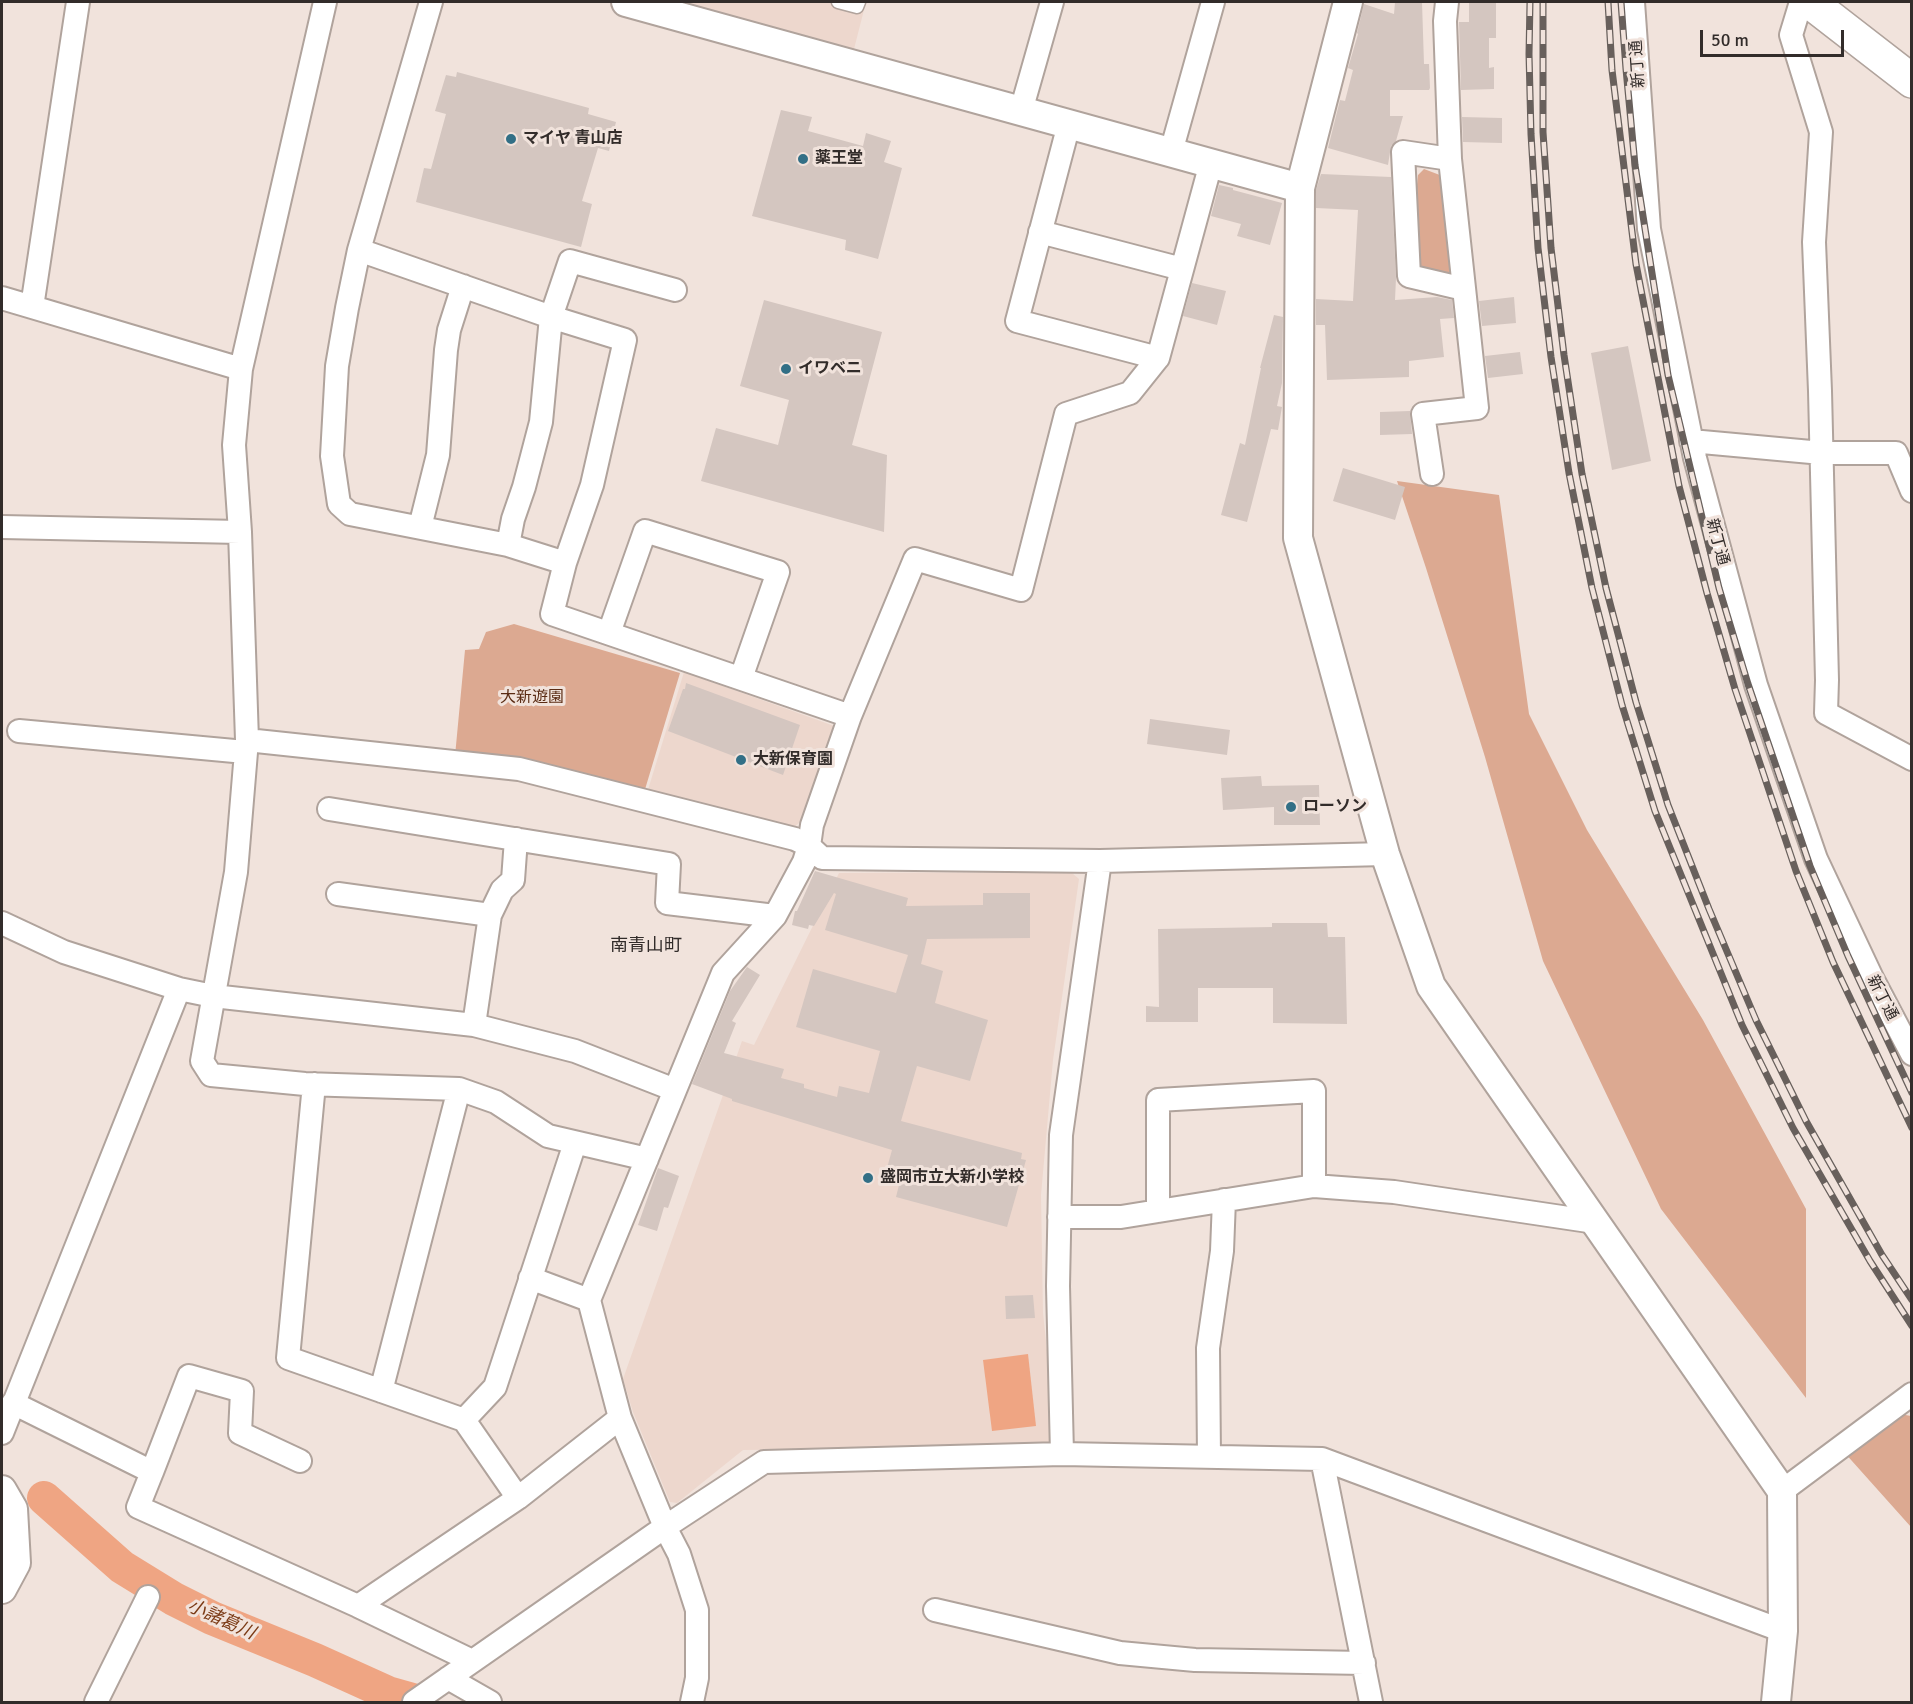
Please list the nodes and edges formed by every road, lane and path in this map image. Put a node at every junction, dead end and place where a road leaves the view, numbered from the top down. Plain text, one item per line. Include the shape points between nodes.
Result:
1 (78, 2) edge
2 (325, 2) edge
3 (431, 2) edge
4 (626, 2) edge
5 (838, 2) edge
6 (859, 2) edge
7 (1052, 2) edge
8 (1213, 2) edge
9 (1348, 2) edge
10 (1447, 2) edge
11 (1633, 2) edge
12 (1801, 2) edge
13 (1810, 2) edge
14 (1911, 81) edge
15 (1021, 111) junction
16 (1069, 124) junction
17 (1171, 152) junction
18 (1450, 159) junction
19 (1210, 163) junction
20 (1300, 188) junction
21 (1040, 232) junction
22 (359, 250) junction
23 (1182, 269) junction
24 (463, 286) junction
25 (1464, 289) junction
26 (675, 290) dead end
27 (2, 298) edge
28 (32, 307) junction
29 (551, 317) junction
30 (1158, 358) junction
31 (241, 369) junction
32 (1691, 441) junction
33 (1822, 453) junction
34 (1432, 474) dead end
35 (1911, 491) edge
36 (2, 527) edge
37 (420, 527) junction
38 (240, 532) junction
39 (508, 545) junction
40 (565, 563) junction
41 (609, 633) junction
42 (741, 678) junction
43 (850, 716) junction
44 (19, 731) dead end
45 (246, 746) junction
46 (1911, 759) edge
47 (329, 809) dead end
48 (516, 839) junction
49 (809, 846) junction
50 (1385, 854) junction
51 (1100, 861) junction
52 (338, 894) dead end
53 (490, 915) junction
54 (775, 916) junction
55 (2, 923) edge
56 (179, 989) junction
57 (213, 996) junction
58 (474, 1025) junction
59 (1911, 1054) edge
60 (314, 1084) junction
61 (459, 1089) junction
62 (675, 1090) junction
63 (575, 1143) junction
64 (647, 1160) junction
65 (1314, 1186) junction
66 (1224, 1200) junction
67 (1158, 1211) junction
68 (1059, 1217) junction
69 (1595, 1222) junction
70 (530, 1278) junction
71 (589, 1300) junction
72 (381, 1391) junction
73 (1910, 1395) edge
74 (13, 1403) junction
75 (620, 1418) junction
76 (464, 1420) junction
77 (2, 1433) edge
78 (1062, 1454) junction
79 (1209, 1457) junction
80 (1322, 1459) junction
81 (300, 1461) dead end
82 (152, 1472) junction
83 (2, 1490) edge
84 (1782, 1491) junction
85 (518, 1498) junction
86 (665, 1527) junction
87 (2, 1590) edge
88 (148, 1597) dead end
89 (358, 1606) junction
90 (935, 1610) dead end
91 (1783, 1631) junction
92 (472, 1661) junction
93 (1364, 1663) junction
94 (448, 1678) junction
95 (96, 1702) edge
96 (414, 1702) edge
97 (490, 1702) edge
98 (692, 1702) edge
99 (1371, 1702) edge
100 (1776, 1702) edge

1 - 28 street
2 - 31 street
3 - 22 street
4 - 15 street
5 - 6 lane via 857,7
7 - 15 street
8 - 17 street
9 - 20 street
10 - 18 street
11 - 32 street, 新丁通 via 1649,229
12 - 33 street via 1791,35 1821,132 1814,242
13 - 14 main road
15 - 16 street
16 - 17 street
16 - 21 street
17 - 19 street
18 - 25 street
18 - 25 street via 1402,152 1409,276
19 - 20 street
19 - 23 street
20 - 50 street via 1298,538
21 - 23 street
21 - 30 street via 1017,321
22 - 24 street
22 - 37 street via 337,366 332,456 339,504 350,514
23 - 30 street
24 - 29 street
24 - 37 street via 449,330 438,455
25 - 34 street via 1477,408 1423,414
26 - 29 street via 570,261
27 - 28 street
28 - 31 street
29 - 39 street via 541,423
29 - 40 street via 625,340 592,485
30 - 43 street via 1130,393 1066,414 1021,590 915,559
31 - 38 street via 234,445
32 - 33 street
32 - 59 street, 新丁通 via 1756,686 1816,859
33 - 35 street via 1896,453
33 - 46 street via 1826,713
36 - 38 street
37 - 39 street
38 - 45 street
39 - 40 street
40 - 41 street via 552,614
41 - 42 street
41 - 42 street via 645,531 778,572
42 - 43 street
43 - 49 street via 812,825
44 - 45 street
45 - 49 street via 519,769 795,839
45 - 57 street via 236,872
47 - 48 street
48 - 53 street via 513,880 502,890
48 - 54 street via 669,864 667,903
49 - 51 street via 822,858
49 - 54 street
50 - 51 street
50 - 69 street via 1431,986
51 - 68 street via 1061,1135
52 - 53 street
53 - 58 street
54 - 62 street via 723,974
55 - 56 street via 64,952
56 - 57 street
56 - 74 street
57 - 58 street
57 - 60 street via 202,1061 211,1074
58 - 62 street via 575,1051
60 - 61 street
60 - 72 street via 288,1358
61 - 63 street via 496,1102 548,1136
61 - 72 street
62 - 64 street
63 - 64 street
63 - 70 street
64 - 71 street
65 - 66 street
65 - 67 street via 1314,1091 1158,1100
65 - 69 street via 1394,1192
66 - 67 street
66 - 79 street via 1222,1251 1208,1348
67 - 68 street via 1121,1217
68 - 78 street
69 - 84 street
70 - 71 street
70 - 76 street via 495,1387
71 - 75 street
72 - 76 street
73 - 84 street
74 - 77 street
74 - 82 street
75 - 85 street
75 - 86 street
76 - 85 street
78 - 79 street
78 - 86 street via 764,1462
79 - 80 street
80 - 91 street
80 - 93 street
81 - 82 street via 240,1433 242,1391 189,1376
82 - 89 street via 138,1506
83 - 87 street via 13,1509 15,1563
84 - 91 street
85 - 89 street
86 - 92 street
86 - 98 street via 679,1554 697,1610 697,1678
88 - 95 street
89 - 92 street
90 - 93 street via 1120,1653 1196,1660
91 - 100 street
92 - 94 street
93 - 99 street
94 - 96 street
94 - 97 street

